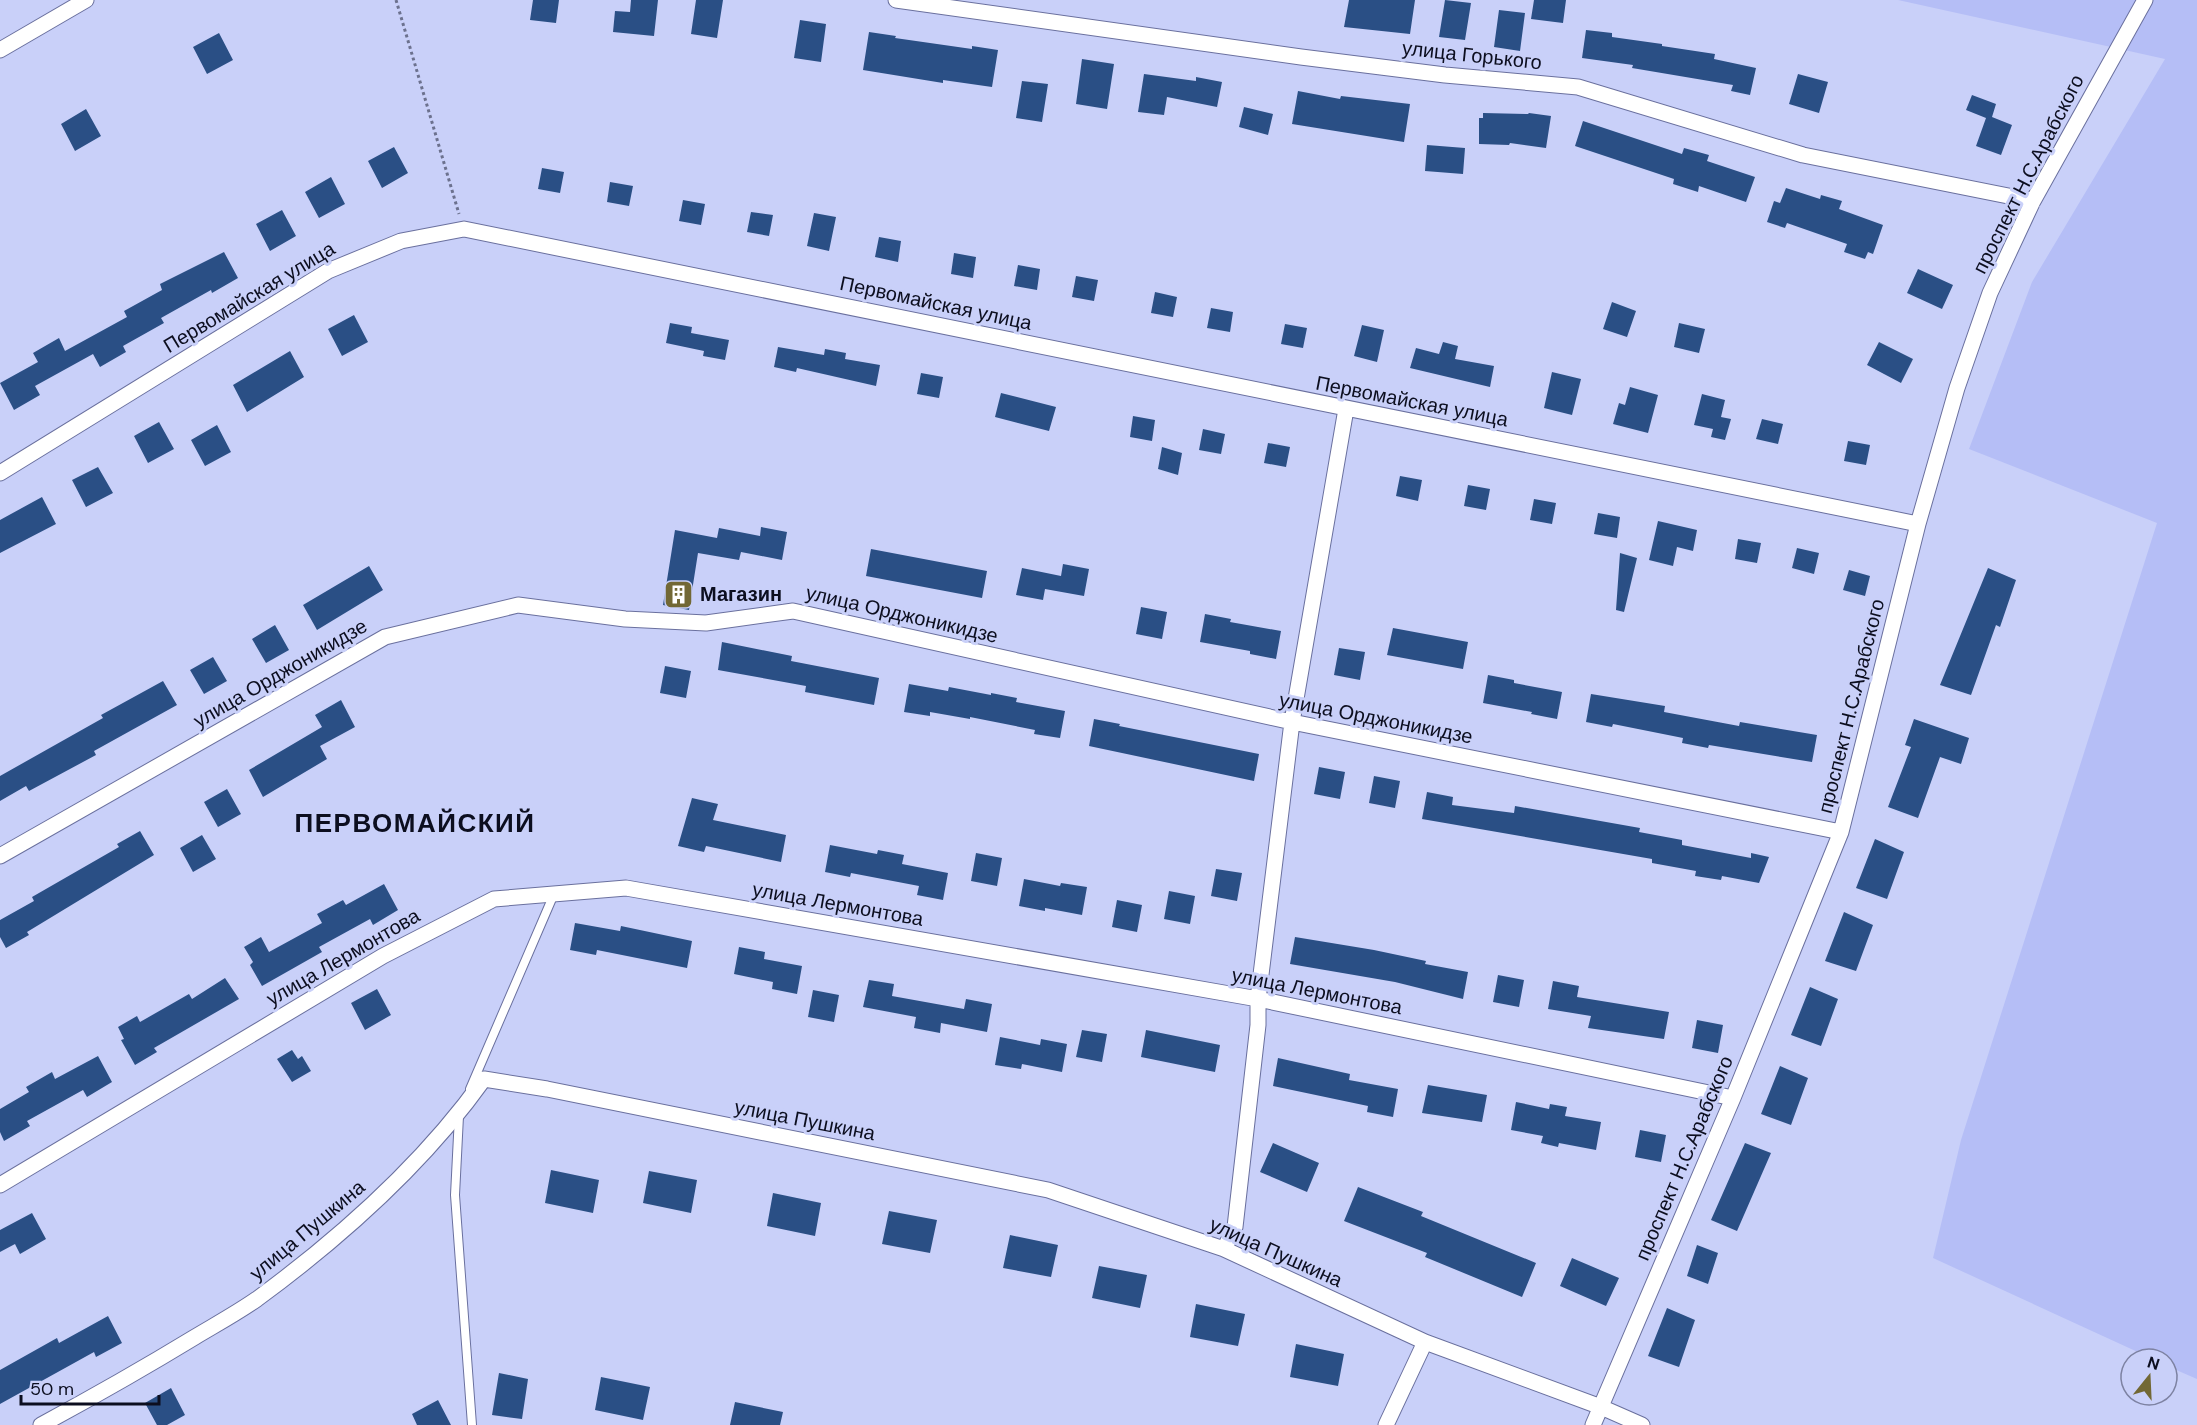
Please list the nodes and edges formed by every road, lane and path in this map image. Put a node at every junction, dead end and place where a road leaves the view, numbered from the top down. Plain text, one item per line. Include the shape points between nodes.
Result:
1 (86, 0) edge
2 (396, 0) edge
3 (896, 0) edge
4 (2145, 0) edge
5 (0, 50) edge
6 (2033, 201) junction
7 (464, 229) junction
8 (1346, 409) junction
9 (0, 473) edge
10 (1918, 524) junction
11 (1292, 722) junction
12 (1841, 832) junction
13 (0, 856) edge
14 (554, 894) junction
15 (1258, 999) junction
16 (1733, 1098) junction
17 (459, 1114) junction
18 (0, 1185) edge
19 (1224, 1249) junction
20 (1425, 1342) junction
21 (1601, 1407) junction
22 (41, 1425) edge
23 (472, 1425) edge
24 (1386, 1425) edge
25 (1593, 1425) edge
26 (1642, 1425) edge

1 - 5 street
2 - 7 path
3 - 6 street, улица Горького via 1445,75 1578,87 1803,155
4 - 6 street, проспект Н.С.Арабского
6 - 10 street, проспект Н.С.Арабского via 1990,292 1957,388
7 - 8 street, Первомайская улица
7 - 9 street, Первомайская улица via 401,241 328,271
8 - 10 street, Первомайская улица
8 - 11 street
10 - 12 street, проспект Н.С.Арабского
11 - 12 street, улица Орджоникидзе
11 - 13 street, улица Орджоникидзе via 793,611 706,623 625,619 518,604 385,638
11 - 15 street
12 - 16 street, проспект Н.С.Арабского
14 - 15 street, улица Лермонтова via 626,888
14 - 17 lane
14 - 18 street, улица Лермонтова via 494,899 383,956
15 - 16 street, улица Лермонтова
15 - 19 street via 1235,1227
16 - 21 street, проспект Н.С.Арабского
17 - 19 street, улица Пушкина via 484,1079 547,1089 1048,1190
17 - 22 street, улица Пушкина via 407,1171 256,1300
17 - 23 lane via 455,1195
19 - 20 street, улица Пушкина
20 - 21 street, улица Пушкина
20 - 24 street
21 - 25 street, проспект Н.С.Арабского
21 - 26 street, улица Пушкина

